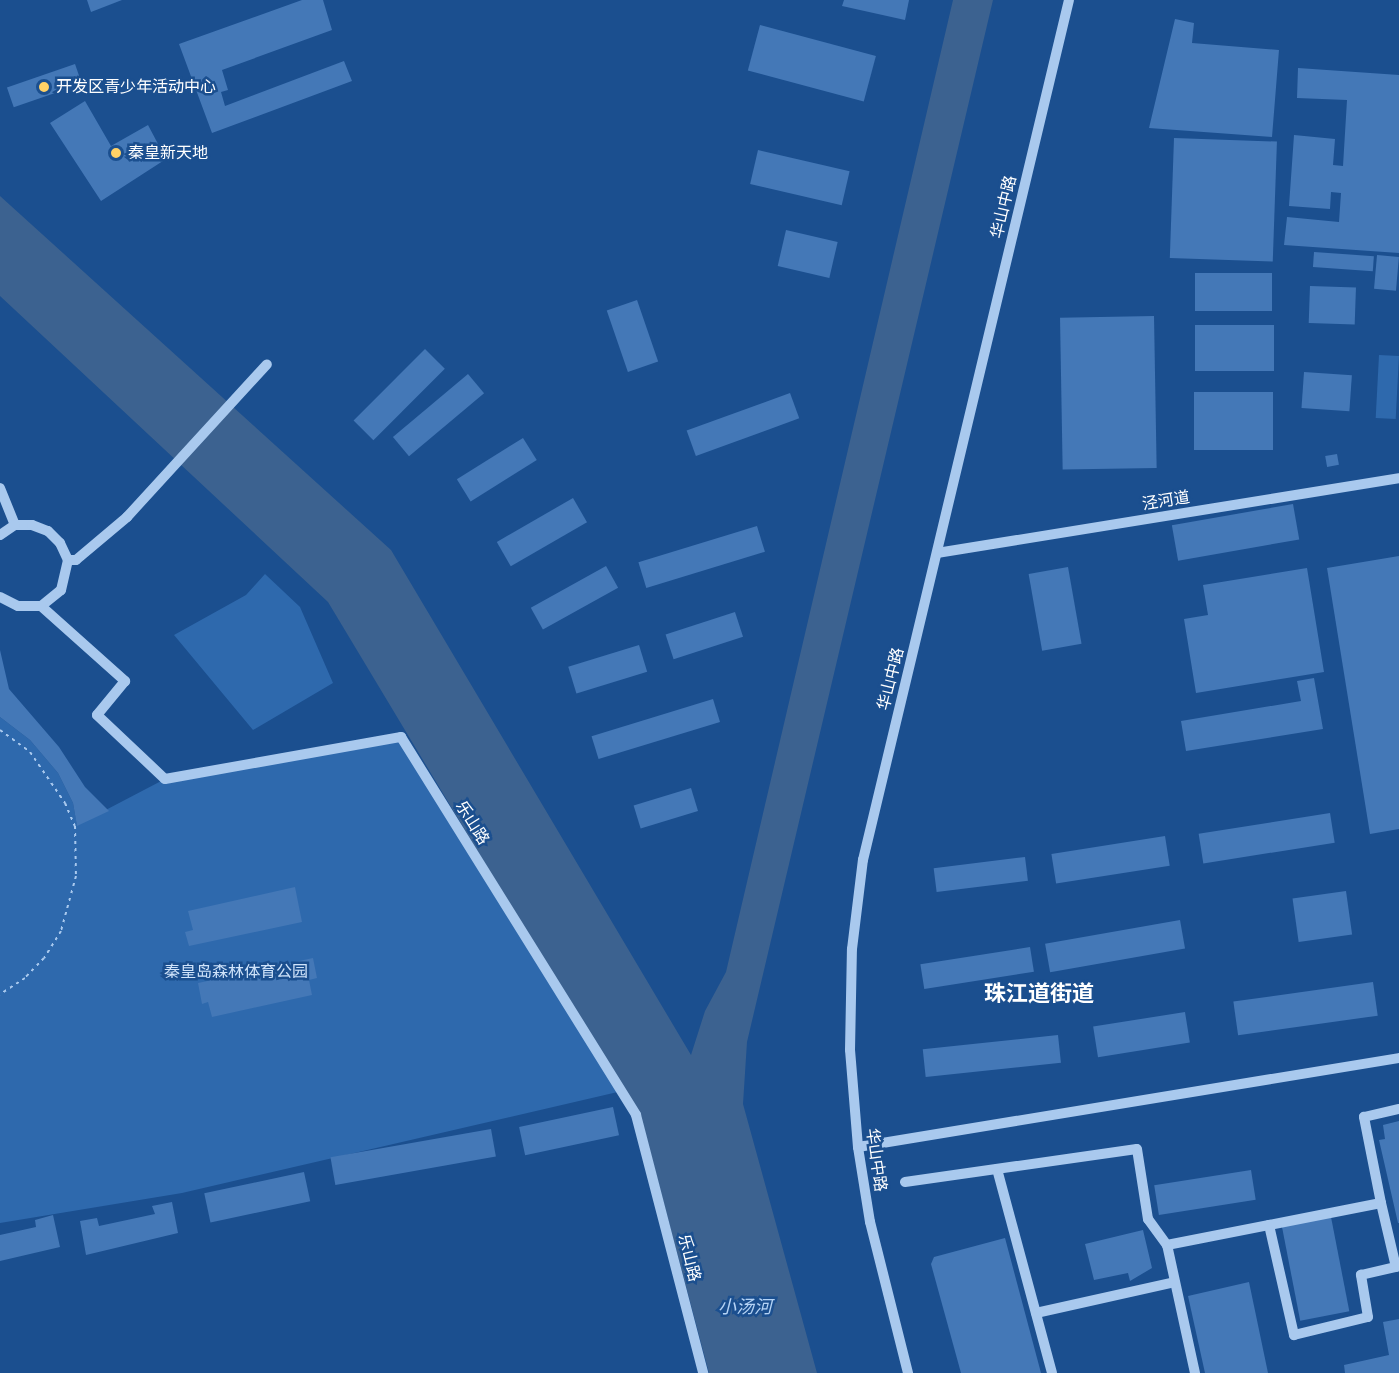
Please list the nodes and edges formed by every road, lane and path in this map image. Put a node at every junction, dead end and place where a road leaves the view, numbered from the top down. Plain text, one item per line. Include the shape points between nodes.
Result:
1 (1069, 0) edge
2 (267, 364) dead end
3 (1399, 478) edge
4 (0, 488) edge
5 (15, 525) junction
6 (0, 535) edge
7 (937, 553) junction
8 (68, 560) junction
9 (0, 597) edge
10 (41, 606) junction
11 (0, 730) edge
12 (0, 994) edge
13 (1399, 1059) edge
14 (1399, 1109) edge
15 (858, 1147) junction
16 (997, 1169) junction
17 (905, 1182) dead end
18 (1381, 1203) junction
19 (1269, 1225) junction
20 (1167, 1245) junction
21 (1175, 1282) junction
22 (1036, 1313) junction
23 (703, 1373) edge
24 (908, 1373) edge
25 (1052, 1373) edge
26 (1195, 1373) edge

1 - 7 street, 华山中路
2 - 8 street via 127,517 76,560
3 - 7 street, 泾河道
4 - 5 street
5 - 6 street
5 - 8 street via 32,525 48,531 60,543
7 - 15 street, 华山中路 via 863,860 852,960 850,1050
8 - 10 street via 61,590
9 - 10 street via 18,606
10 - 23 street, 乐山路 via 125,681 97,716 165,779 401,737 636,1115
11 - 12 path via 30,752 65,803 75,826 76,876 61,931 44,958 26,978
13 - 15 street
14 - 18 street via 1364,1117
15 - 24 street, 华山中路 via 870,1222
16 - 17 street
16 - 20 street via 1137,1149 1148,1219
16 - 22 street
18 - 19 street
18 - 19 street via 1396,1267 1361,1275 1368,1317 1294,1335
19 - 20 street
20 - 21 street
21 - 22 street
21 - 26 street
22 - 25 street

